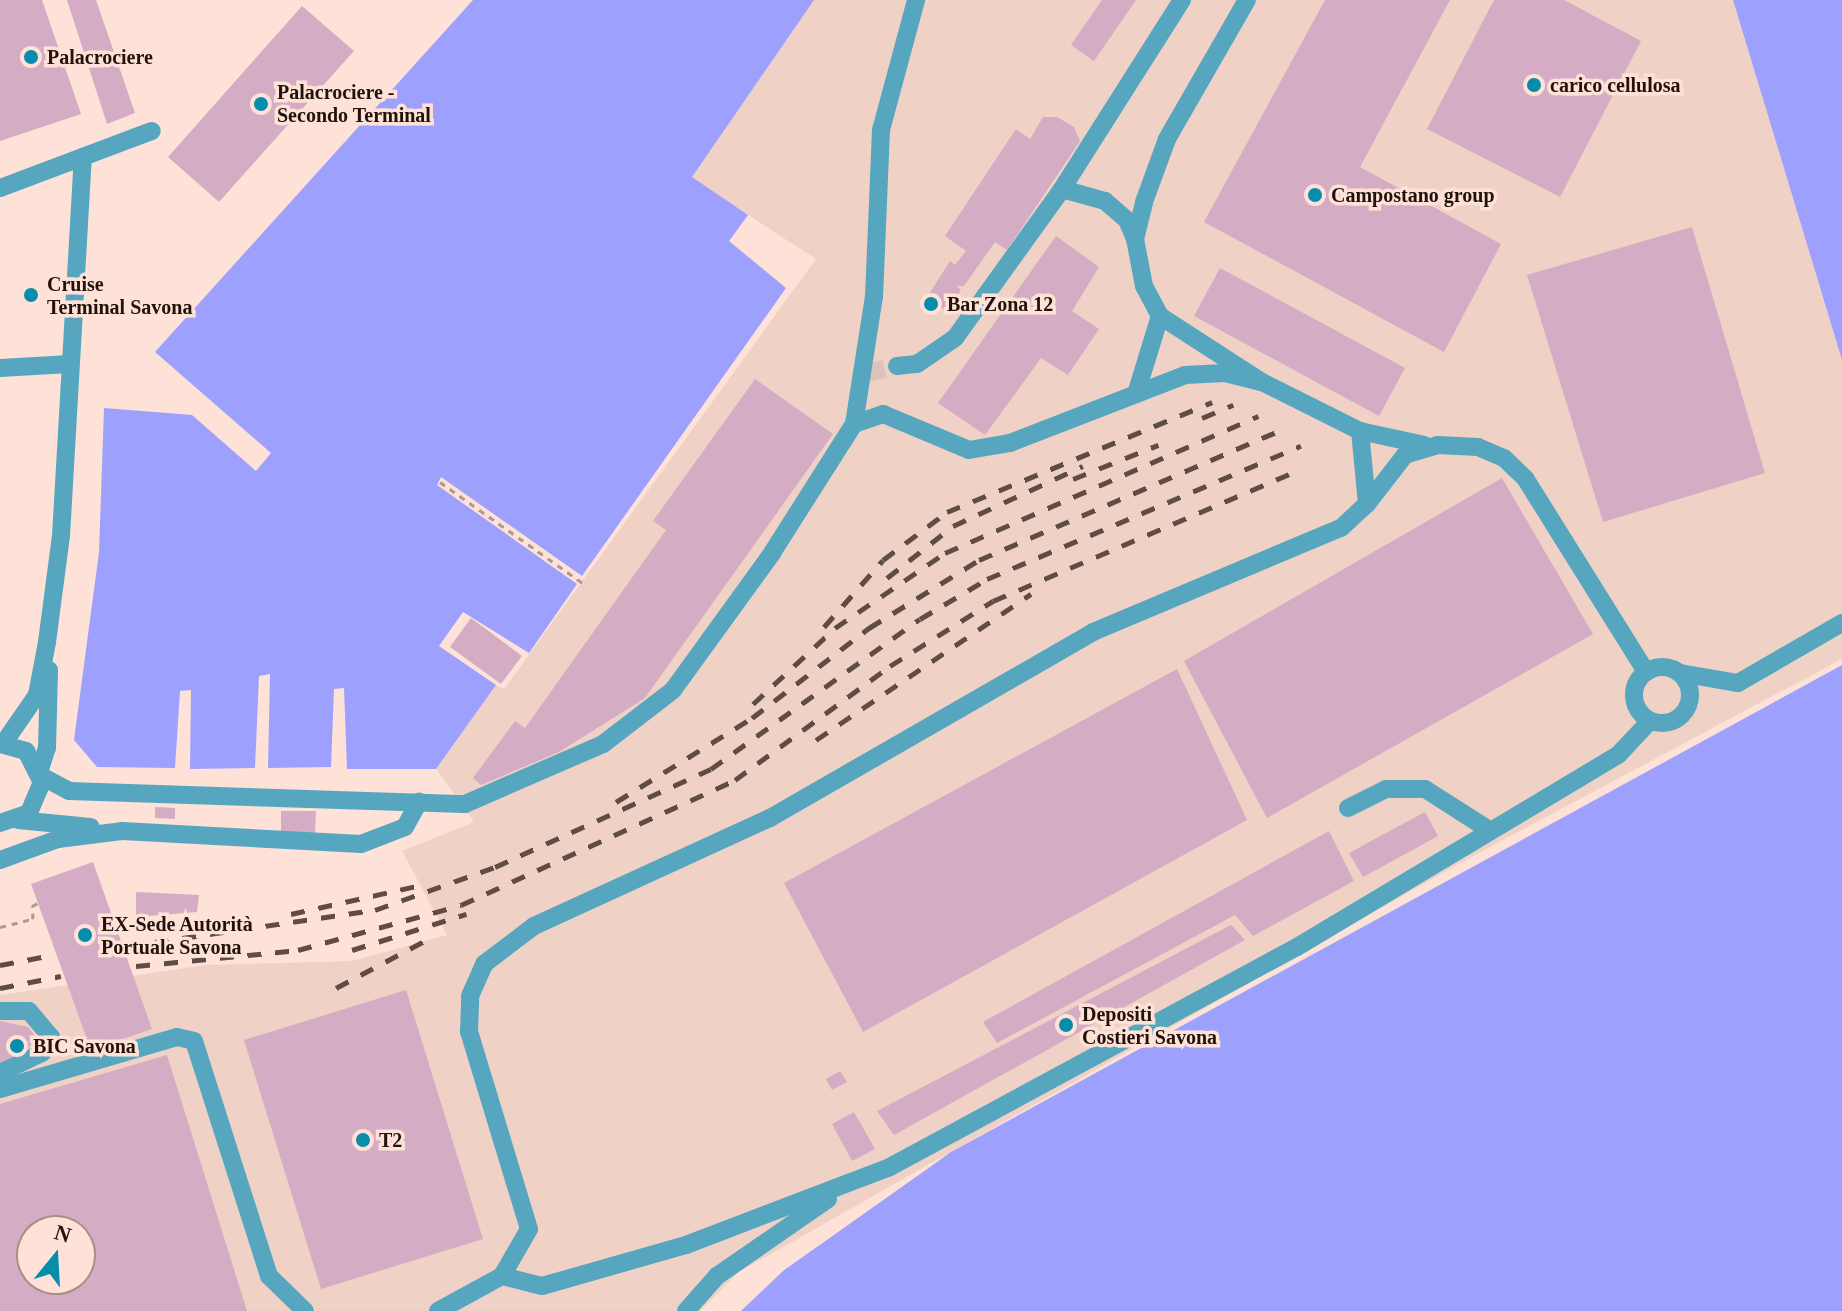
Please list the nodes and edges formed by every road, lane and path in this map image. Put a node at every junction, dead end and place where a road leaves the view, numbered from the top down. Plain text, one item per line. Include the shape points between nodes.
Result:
1 (916, 0) edge
2 (1182, 0) edge
3 (1247, 0) edge
4 (152, 131) dead end
5 (83, 157) junction
6 (0, 188) edge
7 (1062, 189) junction
8 (1135, 239) junction
9 (1160, 316) junction
10 (70, 364) junction
11 (897, 366) tunnel mouth
12 (0, 368) edge
13 (1262, 382) junction
14 (1136, 394) junction
15 (854, 424) junction
16 (1360, 431) junction
17 (1438, 445) junction
18 (440, 482) dead end
19 (1367, 504) junction
20 (587, 586) dead end
21 (1842, 623) edge
22 (47, 642) junction
23 (1646, 672) junction
24 (1680, 673) junction
25 (1650, 721) junction
26 (2, 744) edge
27 (40, 773) junction
28 (419, 802) junction
29 (1348, 808) dead end
30 (5, 823) edge
31 (1489, 830) junction
32 (122, 831) junction
33 (0, 860) edge
34 (38, 903) dead end
35 (0, 927) edge
36 (0, 1011) edge
37 (0, 1073) edge
38 (0, 1089) edge
39 (854, 1182) junction
40 (502, 1276) junction
41 (305, 1311) edge
42 (438, 1311) edge
43 (686, 1311) edge

1 - 15 street via 881,130 866,373
2 - 7 street
3 - 8 street via 1167,139
4 - 5 street
5 - 6 street
5 - 10 street
7 - 8 street via 1105,201 1127,220
7 - 11 street via 955,338 917,364
8 - 9 street via 1144,286
9 - 13 street
9 - 14 street
10 - 12 street
10 - 22 street via 61,536
13 - 14 street via 1225,373 1185,375
13 - 16 street
14 - 15 street via 1010,443 969,450 883,414
15 - 28 street via 772,553 673,690 603,744 498,791 465,804
16 - 17 street via 1398,443
16 - 19 street
17 - 19 street via 1405,455
17 - 23 street via 1478,447 1504,458 1525,478
18 - 20 path
19 - 40 street via 1341,528 1093,632 770,818 534,926 484,964 470,996 469,1032 529,1229
21 - 24 street via 1738,683
22 - 26 street via 37,695
22 - 27 street via 47,748
23 - 24 street via 1663,666
23 - 25 street via 1634,697
24 - 25 street via 1690,688 1689,706 1668,723
25 - 31 street via 1619,754
26 - 27 street via 26,751
27 - 28 street via 69,791
27 - 30 street via 37,802
28 - 32 street via 405,827 361,844
29 - 31 street via 1386,789 1425,789
30 - 32 street
31 - 39 street via 1297,947
32 - 33 street via 58,839
34 - 35 path via 32,906 33,919
36 - 37 street via 29,1011 51,1037 42,1053
38 - 41 street via 177,1037 194,1041 269,1276
39 - 40 street via 686,1245 542,1286
39 - 43 street via 717,1276
40 - 42 street

